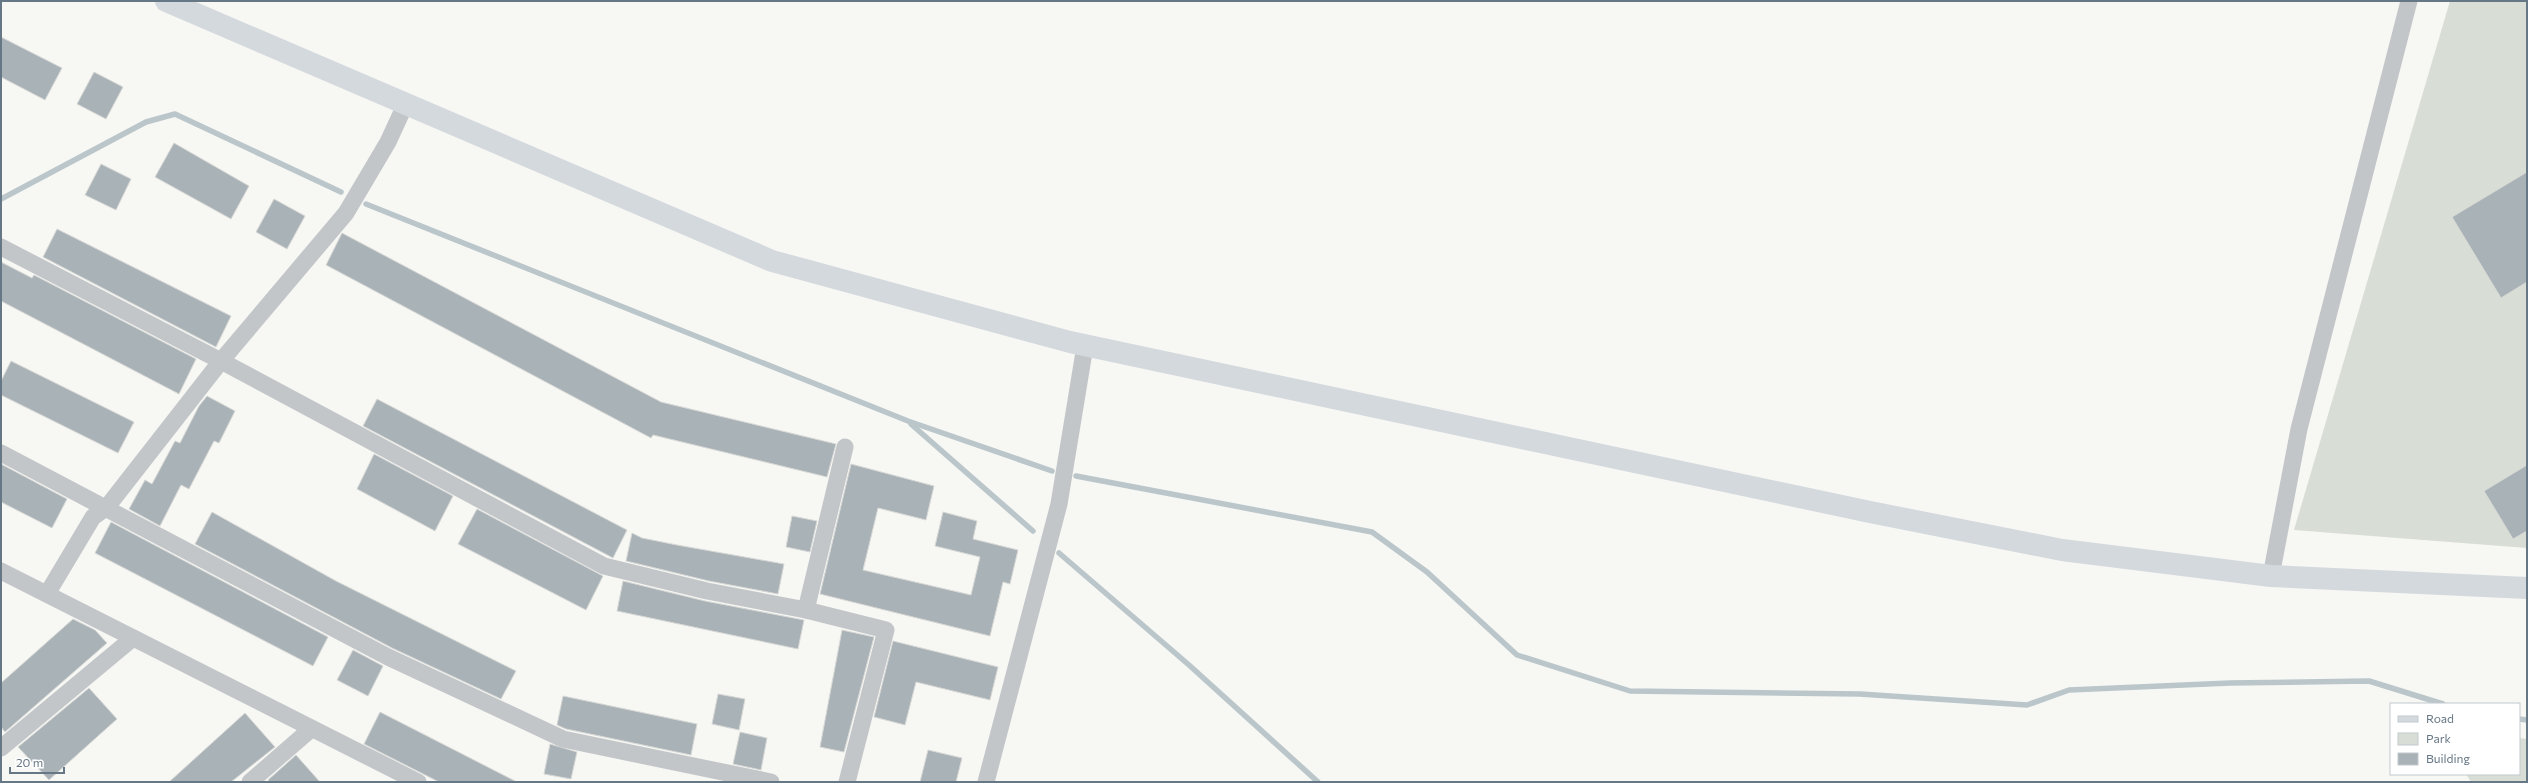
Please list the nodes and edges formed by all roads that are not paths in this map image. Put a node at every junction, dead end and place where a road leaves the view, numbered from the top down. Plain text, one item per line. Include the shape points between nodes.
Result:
1 (166, 1) edge
2 (2409, 1) edge
3 (406, 103) junction
4 (1, 247) edge
5 (1085, 346) junction
6 (221, 361) junction
7 (845, 447) dead end
8 (1, 452) edge
9 (107, 507) junction
10 (1, 571) edge
11 (2271, 576) junction
12 (2527, 588) edge
13 (47, 594) junction
14 (806, 610) junction
15 (133, 638) junction
16 (311, 729) junction
17 (1, 748) edge
18 (250, 782) edge
19 (418, 782) edge
20 (771, 782) edge
21 (847, 782) edge
22 (986, 782) edge

1 - 3 main road
2 - 11 street via 2299,429
3 - 5 main road via 772,261
3 - 6 street via 388,142 346,213
4 - 6 street
5 - 11 main road via 2062,550
5 - 22 street via 1059,504
6 - 9 street
6 - 14 street via 604,566 707,591
7 - 14 street
8 - 9 street
9 - 13 street via 93,517
9 - 20 street via 388,656 563,739
10 - 13 street
11 - 12 main road
13 - 15 street
14 - 21 street via 886,630
15 - 16 street
15 - 17 street
16 - 18 street
16 - 19 street

